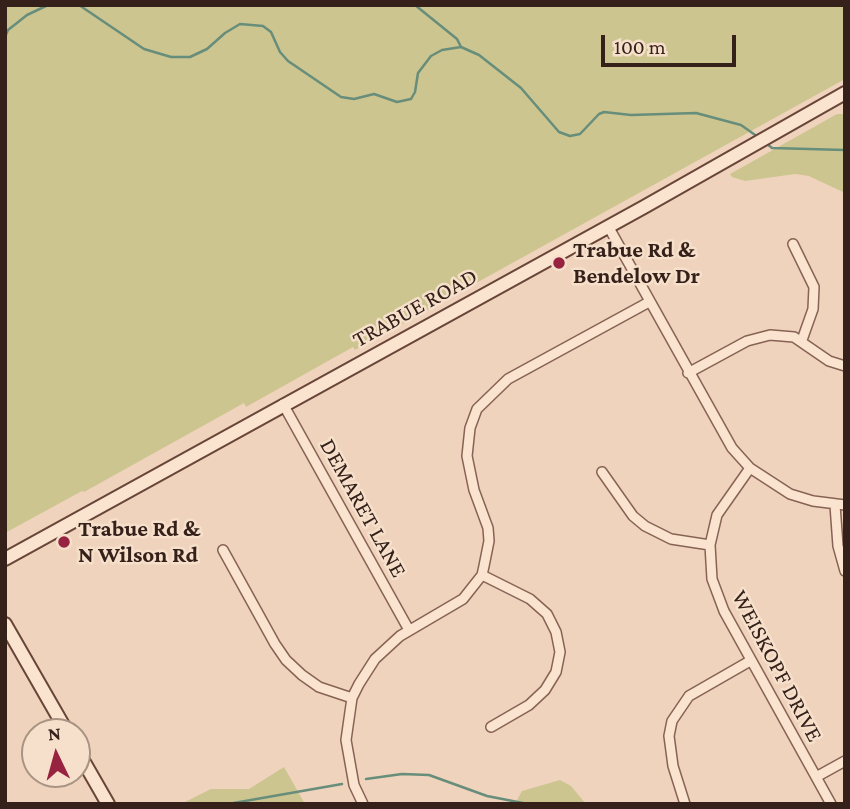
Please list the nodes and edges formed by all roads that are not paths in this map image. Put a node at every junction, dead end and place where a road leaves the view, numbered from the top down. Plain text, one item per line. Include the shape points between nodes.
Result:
1 (845, 93) edge
2 (608, 226) junction
3 (793, 244) dead end
4 (649, 302) junction
5 (802, 340) junction
6 (845, 366) edge
7 (688, 373) junction
8 (283, 404) junction
9 (750, 468) junction
10 (602, 472) dead end
11 (840, 505) edge
12 (710, 545) junction
13 (223, 550) dead end
14 (5, 559) edge
15 (845, 571) edge
16 (482, 575) junction
17 (5, 624) edge
18 (409, 630) junction
19 (750, 661) junction
20 (352, 698) junction
21 (58, 718) edge
22 (491, 727) dead end
23 (845, 761) edge
24 (91, 774) edge
25 (816, 777) junction
26 (108, 804) edge
27 (363, 804) edge
28 (685, 804) edge
29 (831, 804) edge

1 - 2 main road, TRABUE ROAD
2 - 4 street
2 - 8 main road, TRABUE ROAD
3 - 5 street via 815,298
4 - 7 street
4 - 16 street via 508,379 477,409 467,447 468,469 488,528
5 - 6 street via 829,361
5 - 7 street via 783,334 757,337
7 - 9 street via 732,448
8 - 14 main road, TRABUE ROAD
8 - 18 street, DEMARET LANE
9 - 11 street via 790,494
9 - 12 street, WEISKOPF DRIVE via 717,515
10 - 12 street via 645,526 671,539
11 - 15 street via 838,546
12 - 19 street, WEISKOPF DRIVE via 716,596
13 - 20 street via 286,660 319,687
16 - 18 street via 453,607
16 - 22 street via 530,599 547,614 560,652 556,672 545,690 530,705
17 - 21 main road
18 - 20 street via 375,659
19 - 25 street, WEISKOPF DRIVE
19 - 28 street via 690,696 673,721 669,736 673,766
20 - 27 street via 346,727 348,753
23 - 25 street
24 - 26 main road
25 - 29 street, WEISKOPF DRIVE

